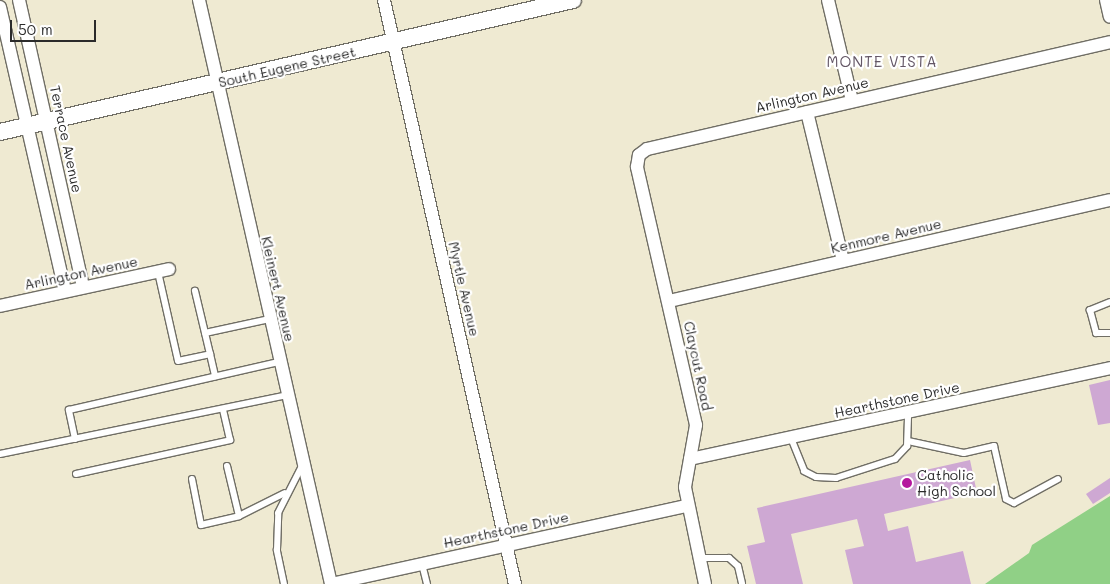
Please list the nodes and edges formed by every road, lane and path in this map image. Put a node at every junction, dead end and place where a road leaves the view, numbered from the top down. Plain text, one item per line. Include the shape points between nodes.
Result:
1 (20, 0) edge
2 (199, 0) edge
3 (384, 0) edge
4 (574, 0) edge
5 (828, 0) edge
6 (1106, 0) edge
7 (0, 6) edge
8 (1110, 17) edge
9 (393, 42) junction
10 (1110, 42) edge
11 (217, 84) junction
12 (852, 101) junction
13 (807, 112) junction
14 (46, 121) junction
15 (27, 126) junction
16 (0, 132) edge
17 (639, 155) joint
18 (1110, 200) edge
19 (843, 261) junction
20 (164, 270) joint
21 (83, 286) junction
22 (65, 290) junction
23 (195, 291) dead end
24 (669, 301) junction
25 (1110, 302) edge
26 (0, 306) edge
27 (270, 319) junction
28 (205, 333) junction
29 (1110, 334) edge
30 (210, 354) junction
31 (279, 362) junction
32 (1110, 368) edge
33 (215, 376) junction
34 (287, 395) junction
35 (223, 409) junction
36 (908, 413) junction
37 (790, 438) junction
38 (75, 439) junction
39 (908, 441) junction
40 (0, 454) edge
41 (690, 460) junction
42 (302, 464) junction
43 (227, 466) dead end
44 (76, 474) dead end
45 (192, 479) dead end
46 (1058, 479) dead end
47 (285, 493) junction
48 (687, 506) junction
49 (238, 516) junction
50 (506, 546) junction
51 (699, 558) junction
52 (422, 564) junction
53 (284, 584) edge
54 (331, 584) edge
55 (427, 584) edge
56 (515, 584) edge
57 (705, 584) edge
58 (742, 584) edge

1 - 14 street, Terrace Avenue
2 - 11 street, Kleinert Avenue
3 - 9 street, Myrtle Avenue
4 - 9 street, South Eugene Street
5 - 12 street
6 - 8 street
7 - 15 street
9 - 11 street, South Eugene Street
9 - 50 street, Myrtle Avenue
10 - 12 street, Arlington Avenue
11 - 14 street, South Eugene Street
11 - 27 street, Kleinert Avenue
12 - 13 street, Arlington Avenue
13 - 17 street, Arlington Avenue via 647,149
13 - 19 street
14 - 15 street, South Eugene Street
14 - 21 street, Terrace Avenue
15 - 16 street, South Eugene Street
15 - 22 street
17 - 24 street, Claycut Road via 637,167
18 - 19 street, Kenmore Avenue
19 - 24 street, Kenmore Avenue
20 - 21 street, Arlington Avenue
20 - 30 lane via 178,361
21 - 22 street, Arlington Avenue
22 - 26 street, Arlington Avenue
23 - 28 lane
24 - 41 street, Claycut Road via 696,425
25 - 29 lane via 1090,310 1096,333
27 - 28 lane
27 - 31 street, Kleinert Avenue
28 - 30 lane
30 - 33 lane
31 - 33 lane
31 - 34 street, Kleinert Avenue
32 - 36 street, Hearthstone Drive
33 - 38 lane via 69,410
34 - 35 lane
34 - 42 street, Kleinert Avenue
35 - 38 lane
35 - 44 lane via 230,440
36 - 37 street, Hearthstone Drive
36 - 39 lane
37 - 39 lane via 804,471 816,477 836,478 895,459
37 - 41 street, Hearthstone Drive
38 - 40 lane
39 - 46 lane via 964,452 994,446 1006,499 1014,503
41 - 48 street, Claycut Road
42 - 47 lane
42 - 54 street, Kleinert Avenue
43 - 49 lane
45 - 49 lane via 201,525
47 - 49 lane
47 - 53 lane via 278,513 277,550
48 - 50 street, Hearthstone Drive
48 - 51 street, Claycut Road
50 - 52 street, Hearthstone Drive
50 - 56 street, Myrtle Avenue
51 - 57 street, Claycut Road
51 - 58 lane via 729,558 738,566
52 - 54 street, Hearthstone Drive
52 - 55 lane

